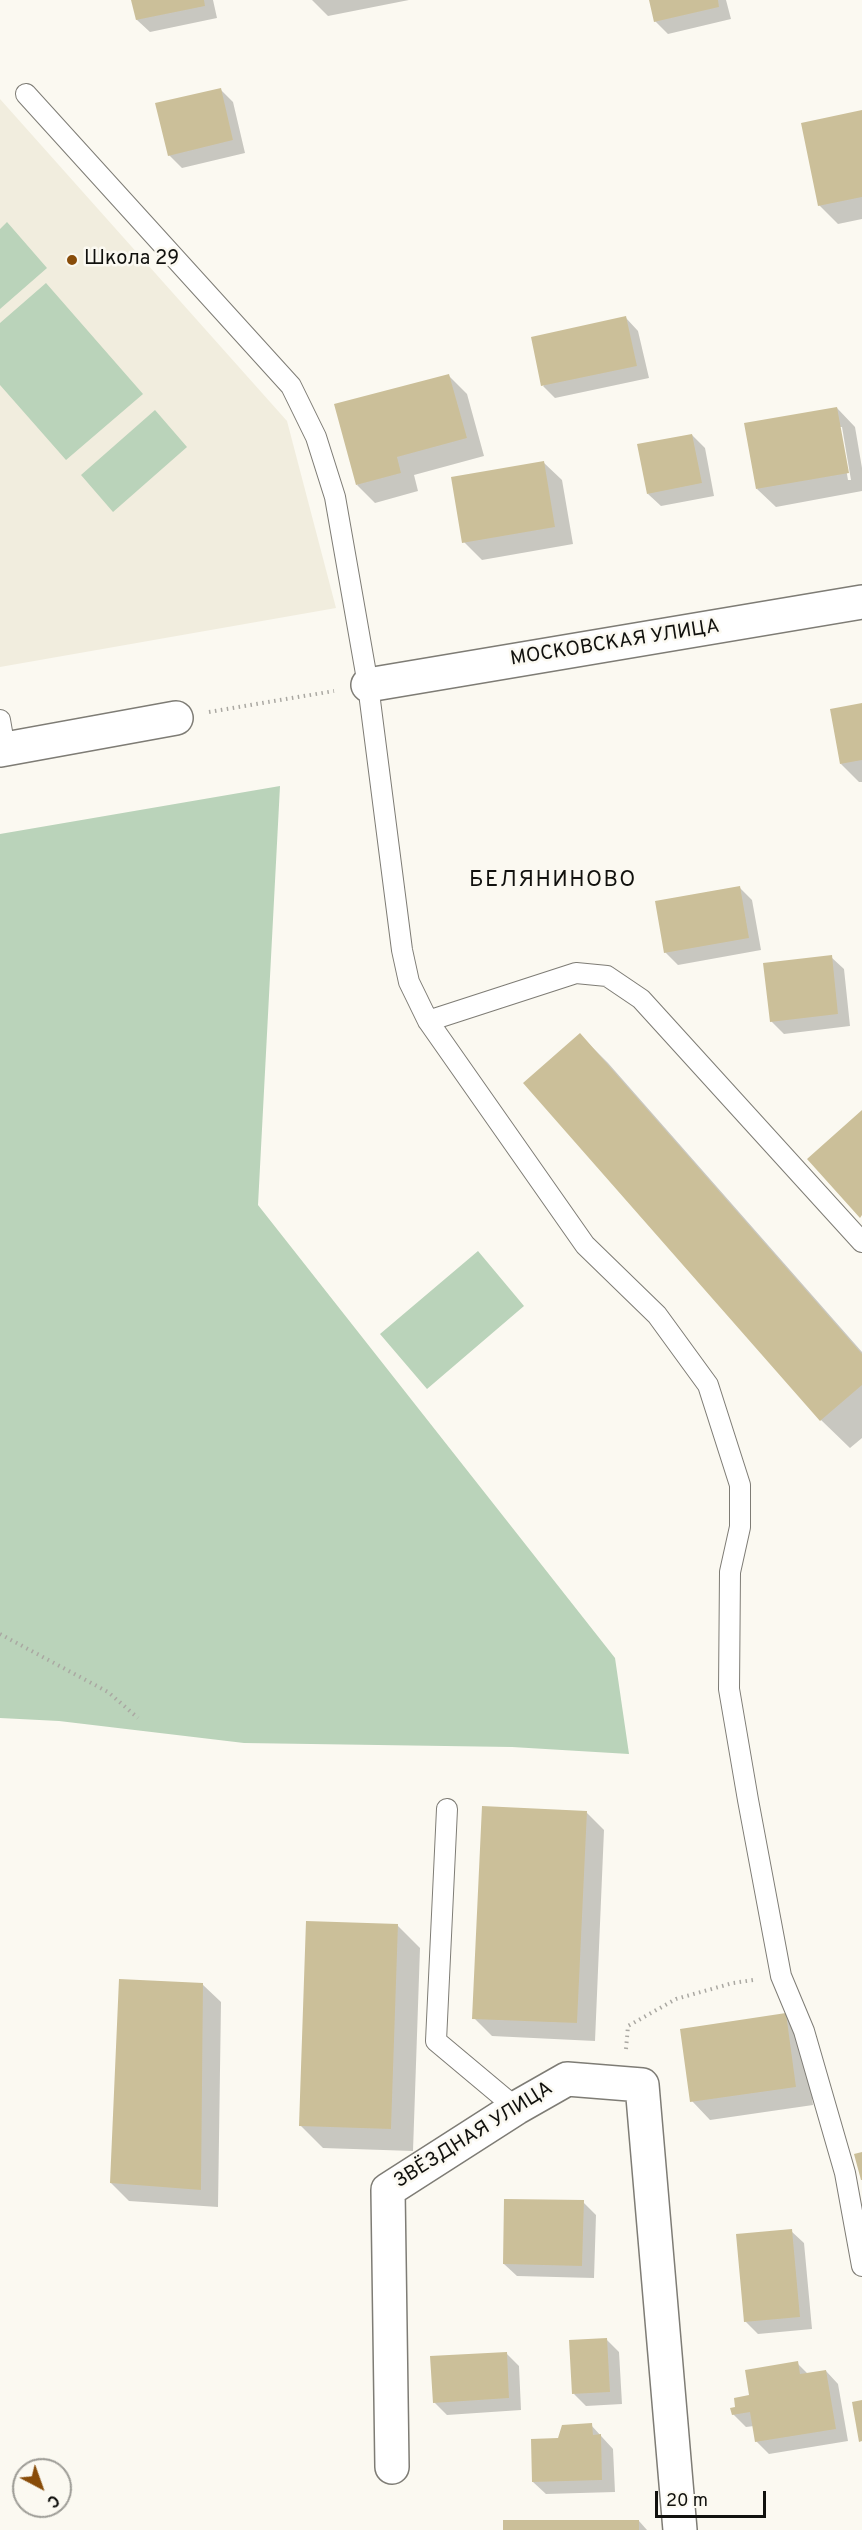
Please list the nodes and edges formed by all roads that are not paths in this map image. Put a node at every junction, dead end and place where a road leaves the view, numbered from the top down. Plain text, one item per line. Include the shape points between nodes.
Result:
1 (26, 94) dead end
2 (862, 602) edge
3 (368, 685) junction
4 (176, 718) road end
5 (2, 739) edge
6 (428, 1021) junction
7 (862, 1242) edge
8 (447, 1809) dead end
9 (516, 2108) junction
10 (862, 2266) edge
11 (392, 2467) dead end
12 (680, 2530) edge

1 - 3 lane via 291,386 316,437 335,497
2 - 3 street, МОСКОВСКАЯ УЛИЦА
3 - 6 lane via 402,950 409,982
4 - 5 street
6 - 7 lane via 576,973 607,976 641,999
6 - 10 lane via 585,1245 657,1315 708,1385 740,1485 740,1527 730,1572 729,1689 781,1976 804,2031 845,2173
8 - 9 lane via 436,2041
9 - 11 street, ЗВЁЗДНАЯ УЛИЦА via 388,2190
9 - 12 street, ЗВЁЗДНАЯ УЛИЦА via 567,2079 642,2085

